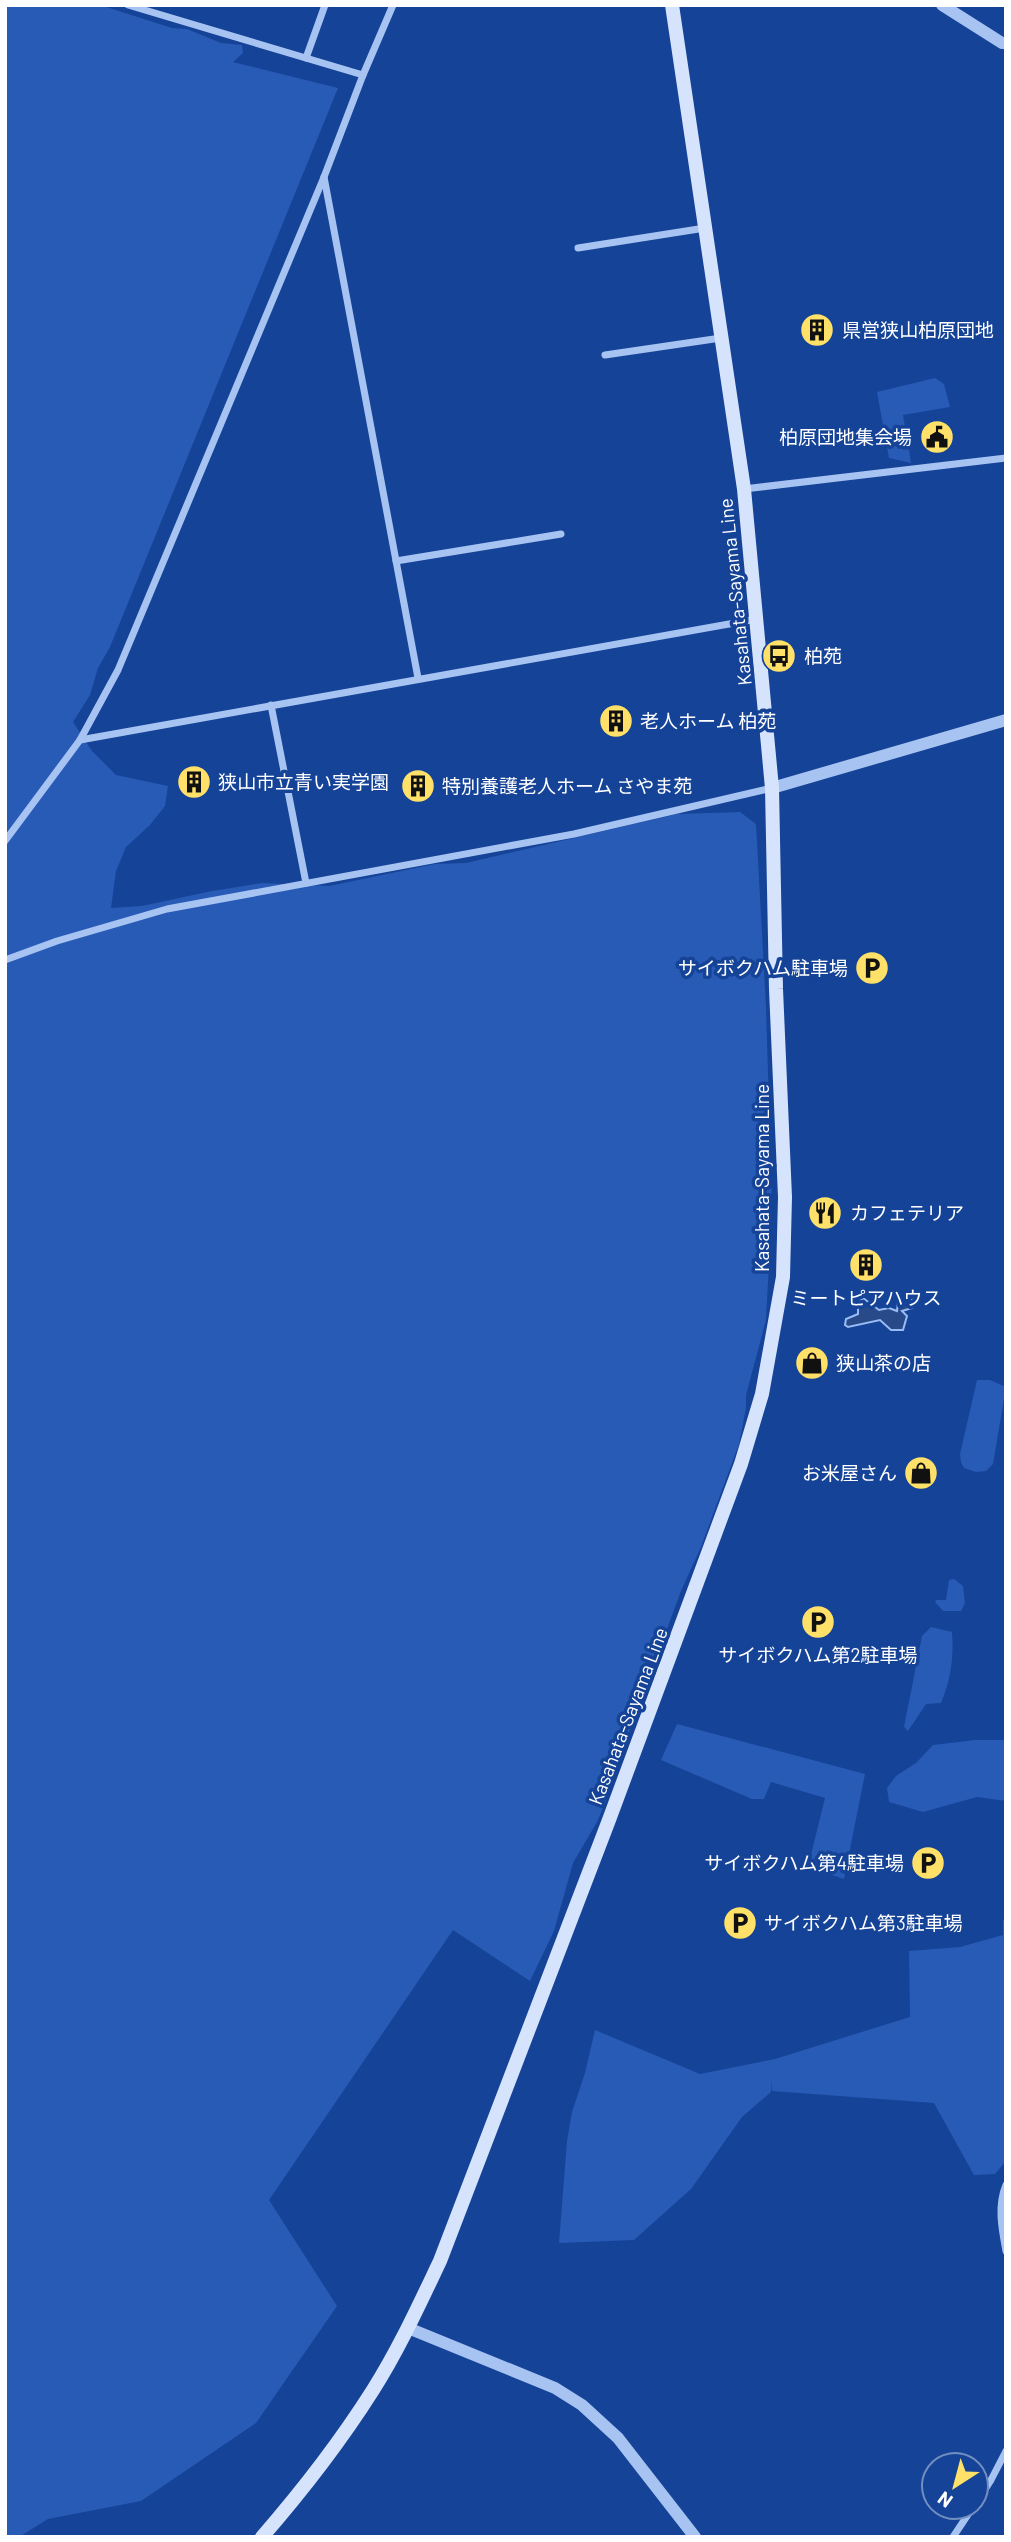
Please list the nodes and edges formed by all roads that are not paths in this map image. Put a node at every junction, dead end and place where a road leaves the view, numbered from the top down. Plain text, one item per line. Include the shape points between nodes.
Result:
1 (128, 5) edge
2 (325, 5) edge
3 (393, 5) edge
4 (672, 5) edge
5 (942, 5) edge
6 (1006, 43) edge
7 (306, 58) junction
8 (363, 75) junction
9 (324, 177) junction
10 (706, 228) junction
11 (578, 248) dead end
12 (722, 338) junction
13 (604, 355) dead end
14 (1006, 458) edge
15 (744, 489) junction
16 (561, 534) dead end
17 (396, 561) junction
18 (757, 619) junction
19 (418, 678) junction
20 (271, 705) junction
21 (1006, 720) edge
22 (80, 740) junction
23 (772, 788) junction
24 (5, 841) edge
25 (306, 883) junction
26 (5, 960) edge
27 (1006, 2185) edge
28 (1006, 2251) edge
29 (408, 2328) junction
30 (1006, 2451) edge
31 (990, 2482) edge
32 (964, 2521) edge
33 (262, 2537) edge
34 (695, 2537) edge
35 (953, 2537) edge

1 - 7 street
2 - 7 street
3 - 8 street
4 - 10 main road, Kasahata-Sayama Line
5 - 6 street
7 - 8 street
8 - 9 street
9 - 17 street
9 - 22 street via 118,670
10 - 11 street
10 - 12 main road, Kasahata-Sayama Line
12 - 13 street
12 - 15 main road, Kasahata-Sayama Line
14 - 15 street
15 - 18 main road, Kasahata-Sayama Line
16 - 17 street
17 - 19 street
18 - 19 street
18 - 23 main road, Kasahata-Sayama Line
19 - 20 street
20 - 22 street
20 - 25 street
21 - 23 street
22 - 24 street
23 - 25 street via 574,834
23 - 29 main road, Kasahata-Sayama Line via 785,1235 783,1277 762,1394 741,1464 604,1833 464,2201
25 - 26 street via 167,909
27 - 28 street via 1001,2228
29 - 33 main road, Kasahata-Sayama Line via 335,2446
29 - 34 street via 555,2388 582,2404 618,2438
30 - 31 street
32 - 35 street

